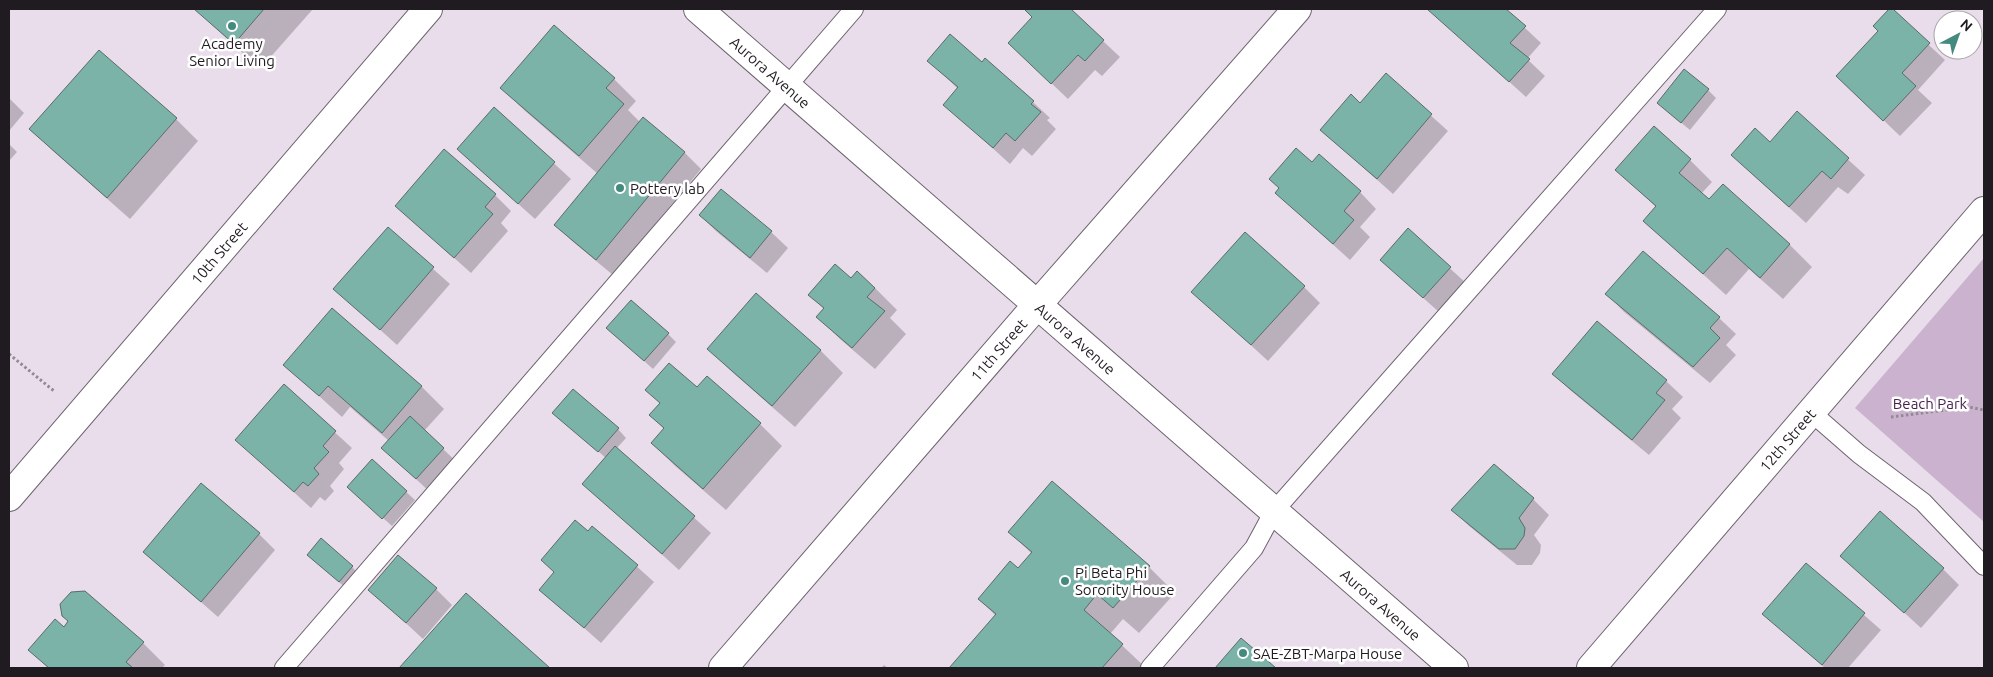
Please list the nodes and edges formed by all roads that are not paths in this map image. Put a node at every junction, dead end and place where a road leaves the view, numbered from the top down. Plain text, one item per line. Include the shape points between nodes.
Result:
1 (428, 9) edge
2 (698, 9) edge
3 (854, 9) edge
4 (1297, 9) edge
5 (1717, 9) edge
6 (787, 87) junction
7 (1984, 211) edge
8 (1037, 305) junction
9 (1812, 413) junction
10 (9, 497) edge
11 (1274, 511) junction
12 (1984, 566) edge
13 (284, 668) edge
14 (723, 668) edge
15 (1150, 668) edge
16 (1454, 668) edge
17 (1591, 668) edge

1 - 10 street, 10th Street
2 - 6 street, Aurora Avenue
3 - 6 lane
4 - 8 street, 11th Street
5 - 11 lane
6 - 8 street, Aurora Avenue
6 - 13 lane
7 - 9 street, 12th Street
8 - 11 street, Aurora Avenue
8 - 14 street, 11th Street
9 - 12 lane via 1859,454 1923,502
9 - 17 street, 12th Street
11 - 15 lane via 1254,548
11 - 16 street, Aurora Avenue

